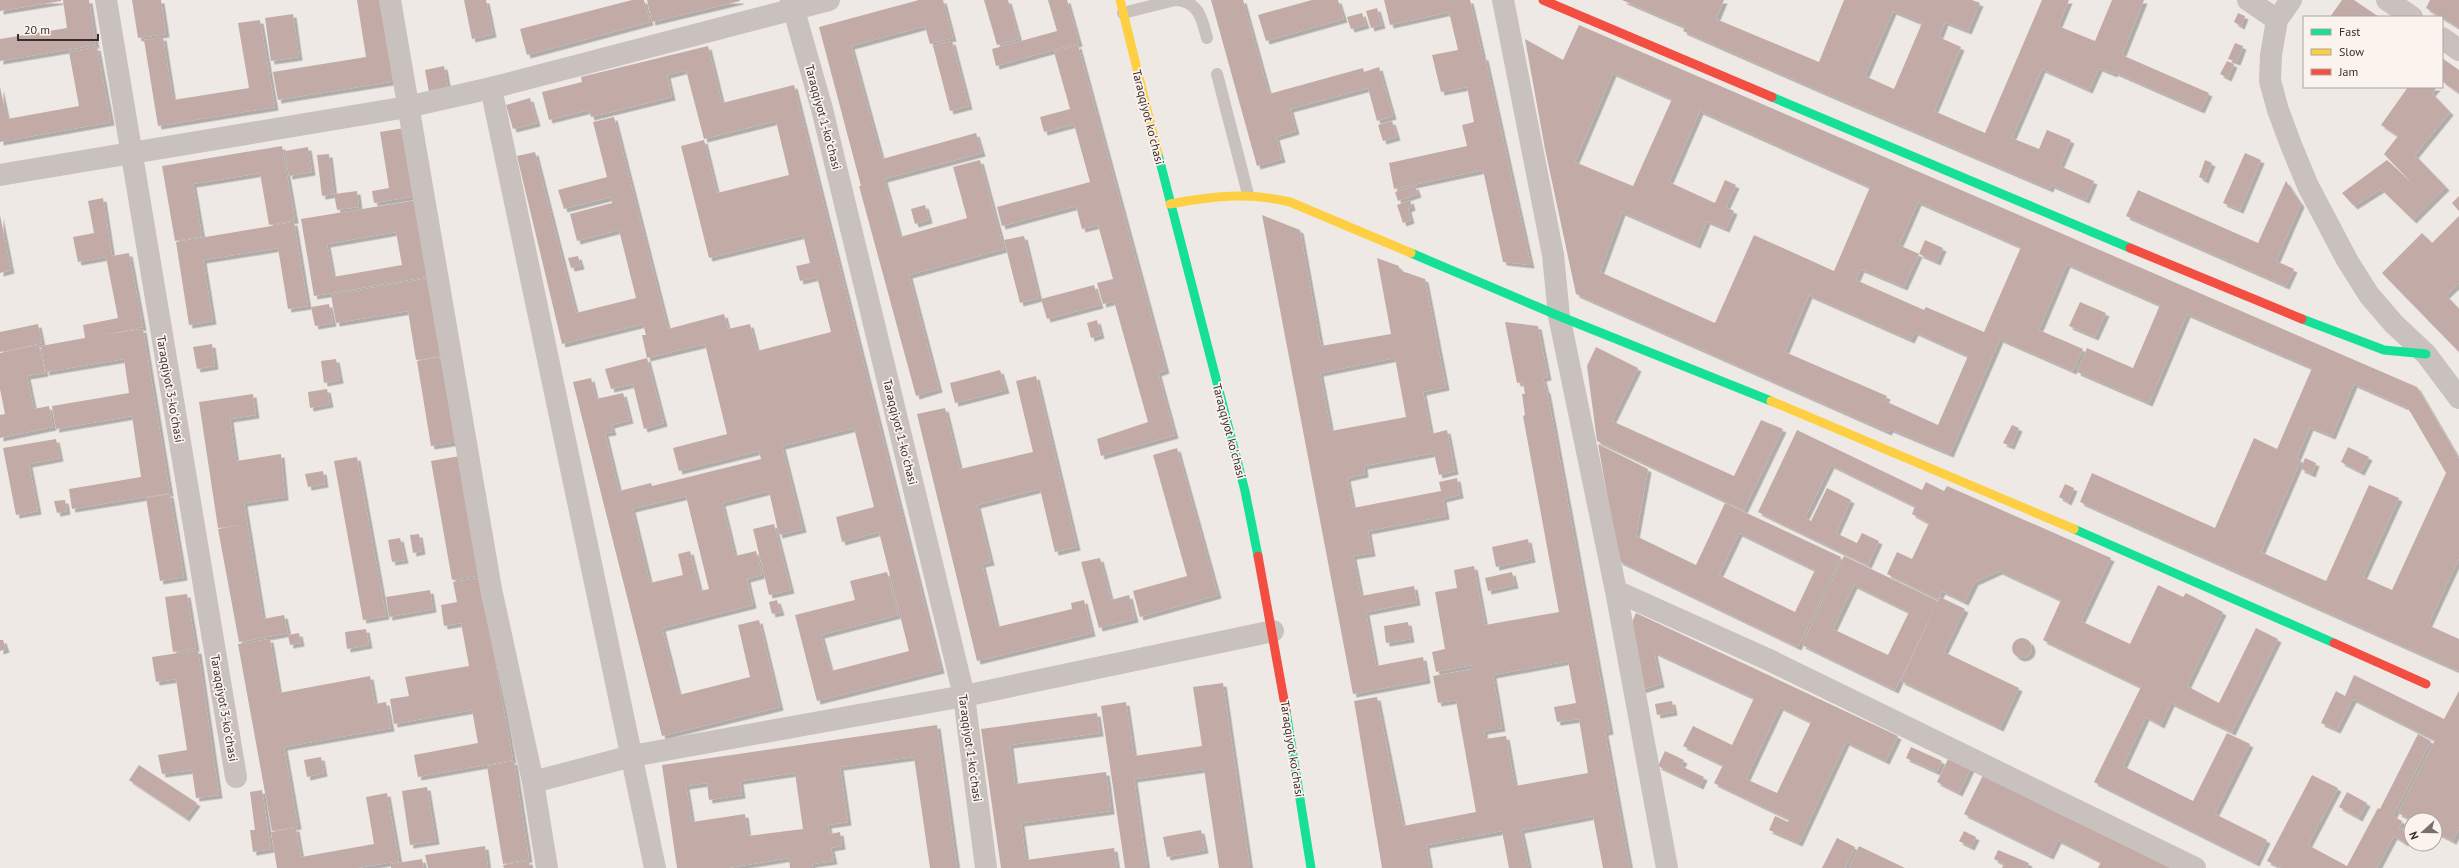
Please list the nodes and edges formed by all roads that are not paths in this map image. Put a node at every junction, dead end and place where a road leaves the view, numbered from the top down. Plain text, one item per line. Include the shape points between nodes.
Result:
1 (106, 0) edge
2 (390, 0) edge
3 (829, 0) edge
4 (1120, 0) edge
5 (1176, 0) edge
6 (1503, 0) edge
7 (1543, 0) edge
8 (2248, 0) edge
9 (2292, 0) edge
10 (2387, 0) edge
11 (792, 4) edge
12 (1123, 13) junction
13 (2411, 16) edge
14 (2277, 20) junction
15 (1207, 38) dead end
16 (2443, 39) edge
17 (2459, 50) edge
18 (1217, 74) dead end
19 (491, 88) junction
20 (407, 107) junction
21 (130, 154) junction
22 (0, 174) edge
23 (1248, 194) junction
24 (1170, 204) junction
25 (1560, 316) junction
26 (2426, 354) junction
27 (2459, 398) edge
28 (1616, 591) junction
29 (1273, 631) junction
30 (2426, 684) dead end
31 (964, 696) junction
32 (632, 756) junction
33 (236, 777) dead end
34 (534, 782) junction
35 (547, 868) edge
36 (655, 868) edge
37 (986, 868) edge
38 (1311, 868) edge
39 (1667, 868) edge
40 (2195, 868) edge

1 - 21 street, Taraqqiyot 3-koʻchasi
2 - 20 street
3 - 11 street
4 - 12 street, Taraqqiyot koʻchasi
5 - 12 lane
5 - 15 lane via 1187,1 1196,8 1202,17
6 - 25 street via 1553,255
7 - 26 street via 2240,295 2378,348
8 - 14 street
9 - 14 street
10 - 13 street
11 - 19 street
11 - 31 street, Taraqqiyot 1-koʻchasi via 822,109
12 - 24 street, Taraqqiyot koʻchasi
14 - 26 street via 2270,81 2278,110 2308,186 2347,260 2369,295 2394,324
16 - 17 street
18 - 23 lane
19 - 20 street
19 - 32 street
20 - 21 street
20 - 34 street via 491,589
21 - 22 street
21 - 33 street, Taraqqiyot 3-koʻchasi
23 - 24 street via 1226,193
23 - 25 street via 1266,195 1290,202
24 - 29 street, Taraqqiyot koʻchasi via 1245,491
25 - 28 street
25 - 30 street via 1741,388 2056,521
26 - 27 street
28 - 39 street
28 - 40 street via 1767,659
29 - 31 street
29 - 38 street, Taraqqiyot koʻchasi
31 - 32 street
31 - 37 street, Taraqqiyot 1-koʻchasi
32 - 34 street
32 - 36 street
34 - 35 street

